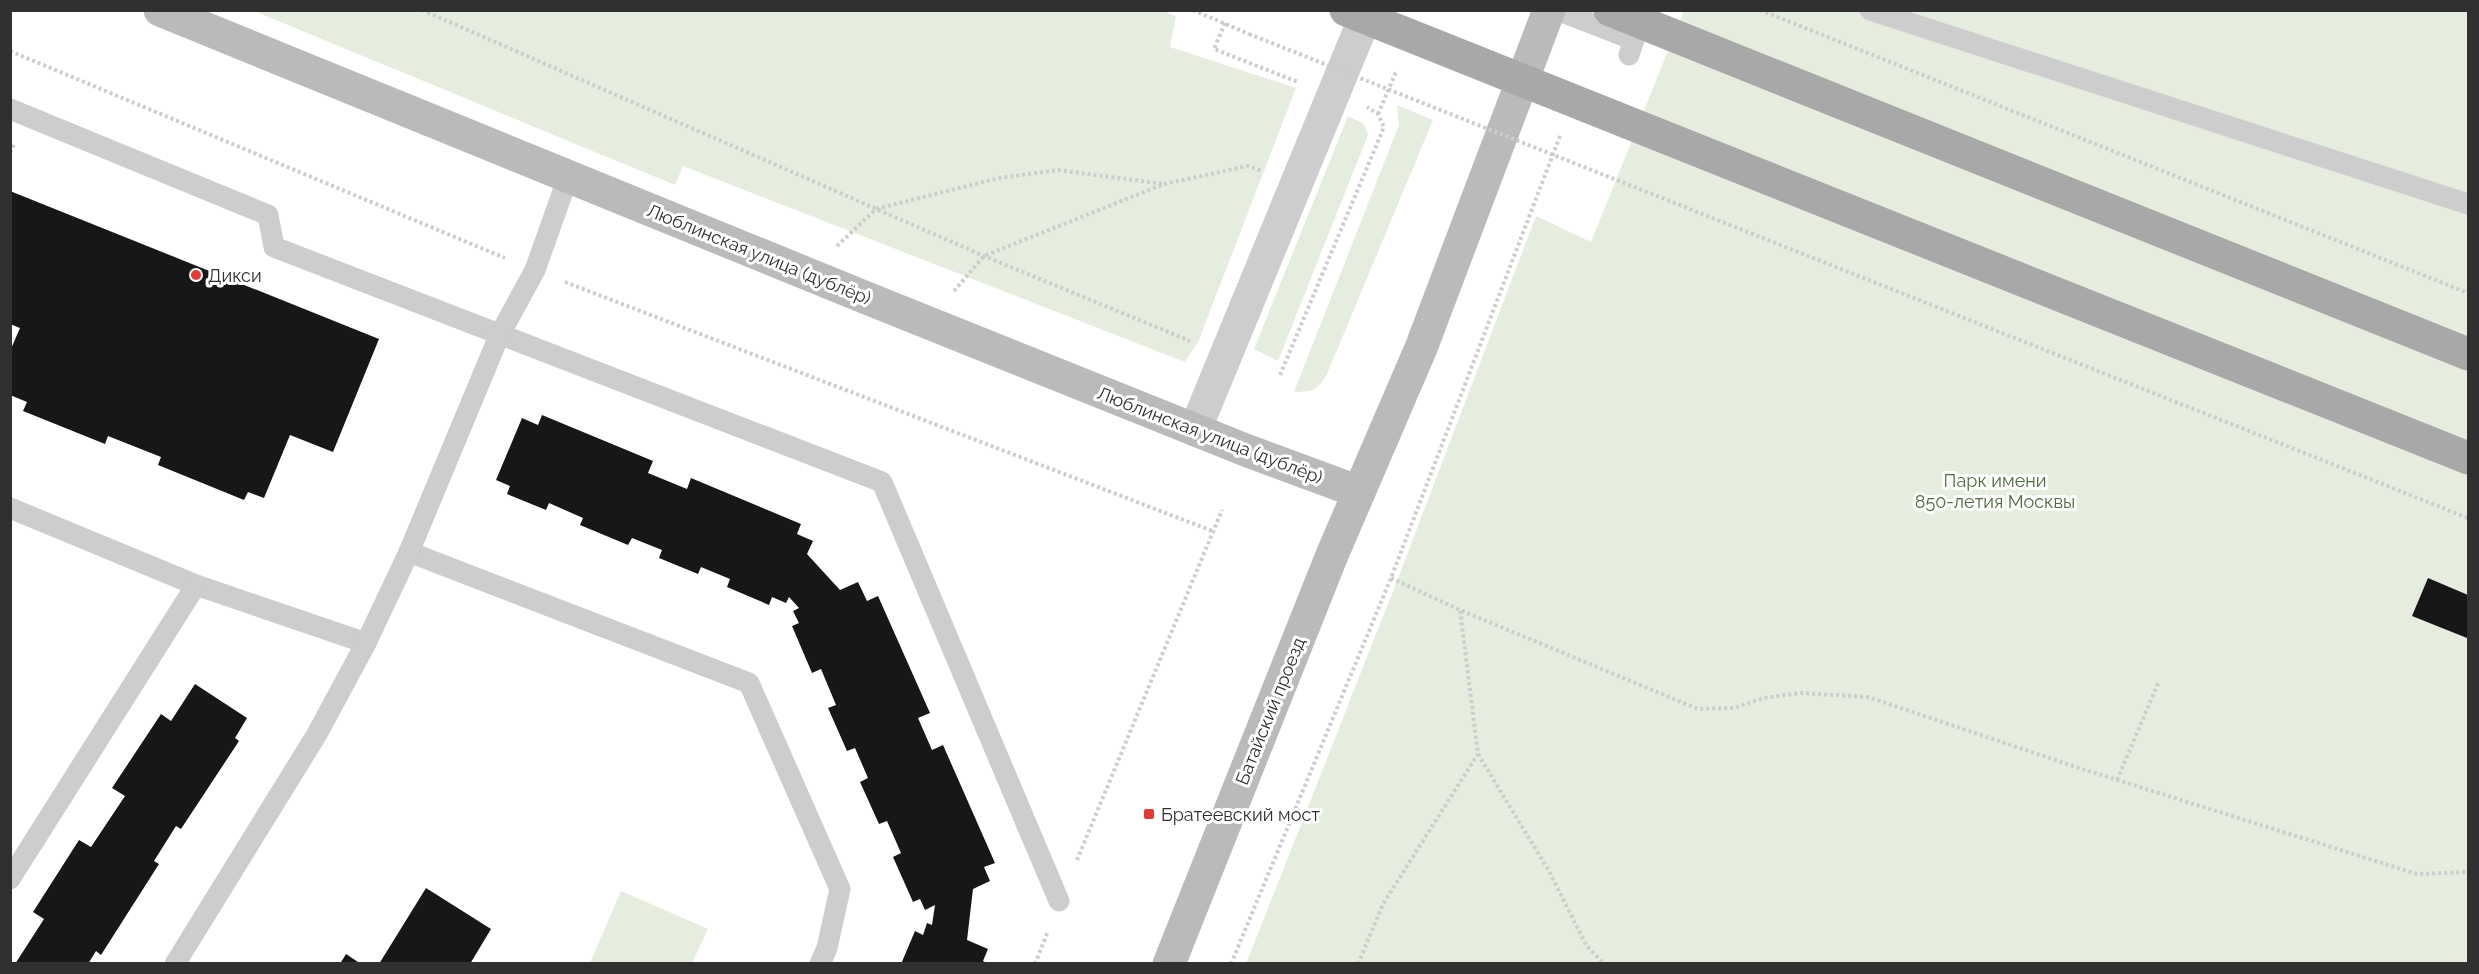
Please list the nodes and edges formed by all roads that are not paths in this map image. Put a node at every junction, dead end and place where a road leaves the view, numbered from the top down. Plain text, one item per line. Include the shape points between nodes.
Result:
1 (160, 10) edge
2 (1346, 10) edge
3 (1368, 10) edge
4 (1549, 10) edge
5 (1557, 10) edge
6 (1610, 10) edge
7 (1870, 10) edge
8 (1629, 55) dead end
9 (10, 109) edge
10 (568, 177) junction
11 (2469, 204) edge
12 (500, 336) junction
13 (2469, 354) edge
14 (1195, 430) junction
15 (2469, 458) edge
16 (1359, 492) junction
17 (10, 508) edge
18 (409, 552) junction
19 (196, 585) junction
20 (366, 644) junction
21 (10, 879) edge
22 (1059, 901) road end
23 (184, 961) edge
24 (820, 963) edge
25 (1169, 963) edge

1 - 10 street, Люблинская улица (дублёр)
2 - 15 main road, bridge
3 - 14 street
4 - 16 street, Батайский проезд via 1421,348
5 - 8 lane via 1634,40
6 - 13 main road
7 - 11 lane
9 - 12 lane via 268,215 274,248
10 - 12 lane via 535,270
10 - 14 street, Люблинская улица (дублёр)
12 - 18 lane
12 - 22 lane via 882,482
14 - 16 street, Люблинская улица (дублёр)
16 - 25 street, Батайский проезд
17 - 19 lane
18 - 20 lane
18 - 24 lane via 749,684 840,889
19 - 20 lane
19 - 21 lane
20 - 23 lane

